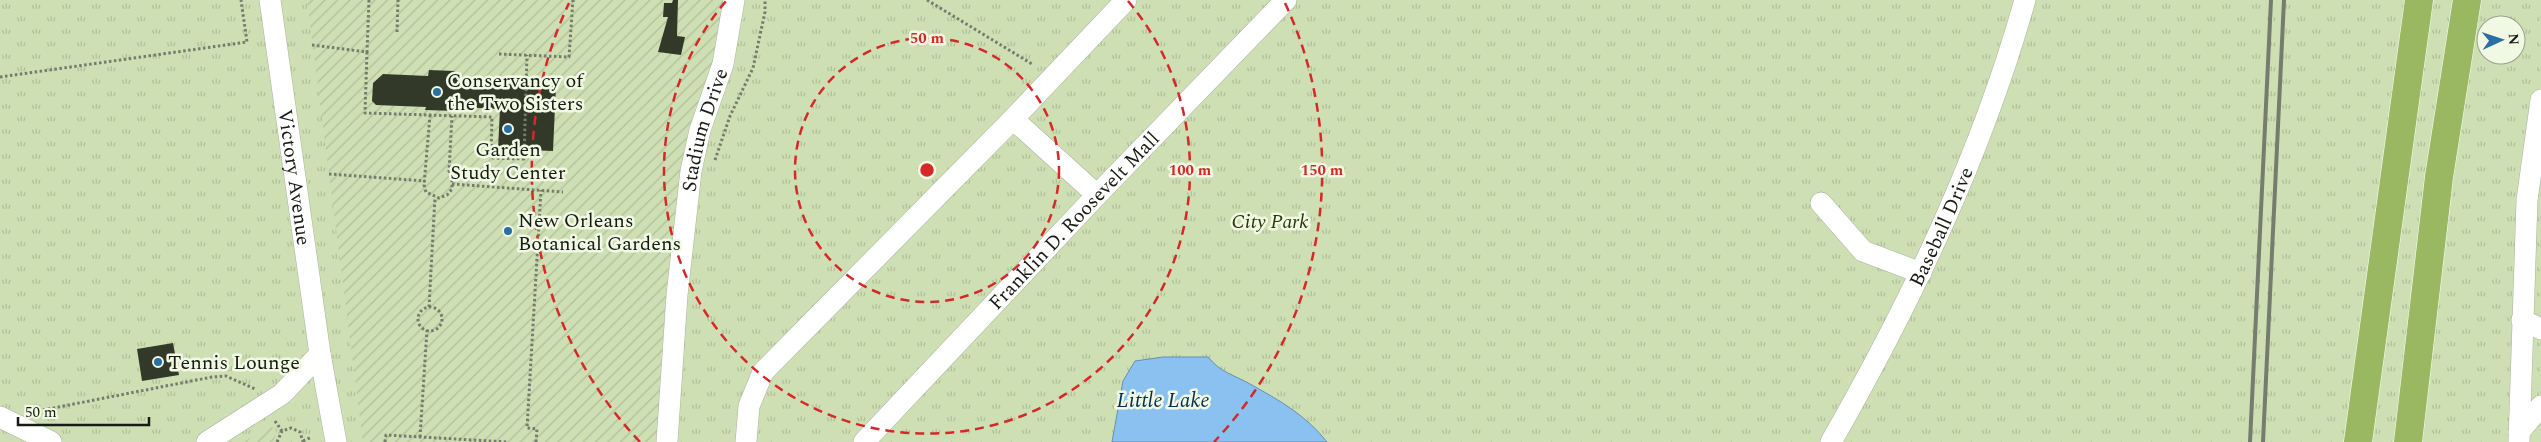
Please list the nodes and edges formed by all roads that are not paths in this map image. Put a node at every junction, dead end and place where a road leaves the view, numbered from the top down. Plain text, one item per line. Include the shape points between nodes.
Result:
1 (270, 0) edge
2 (734, 0) edge
3 (1126, 0) edge
4 (1286, 0) edge
5 (2025, 0) edge
6 (2419, 0) edge
7 (2467, 0) edge
8 (2541, 100) edge
9 (1013, 119) junction
10 (1097, 195) junction
11 (1821, 203) dead end
12 (1921, 273) junction
13 (2522, 320) junction
14 (2541, 329) edge
15 (320, 354) junction
16 (2541, 406) edge
17 (0, 417) edge
18 (2519, 437) edge
19 (51, 442) edge
20 (207, 442) edge
21 (336, 442) edge
22 (668, 442) edge
23 (746, 442) edge
24 (864, 442) edge
25 (1831, 442) edge
26 (2358, 442) edge
27 (2408, 442) edge

1 - 15 street, Victory Avenue
2 - 22 street, Stadium Drive via 723,64 700,130 691,171 677,295
3 - 9 street
4 - 10 street, Franklin D. Roosevelt Mall
5 - 12 street, Baseball Drive via 2012,49 1977,143 1944,226
6 - 26 highway
7 - 27 highway via 2439,177
8 - 13 street via 2528,200
9 - 10 street
9 - 23 street via 764,372 749,406
10 - 24 street, Franklin D. Roosevelt Mall
11 - 12 street via 1863,251
12 - 25 street, Baseball Drive via 1879,358
13 - 14 street
13 - 18 street
15 - 20 street via 282,394
15 - 21 street, Victory Avenue
16 - 18 street
17 - 19 street

